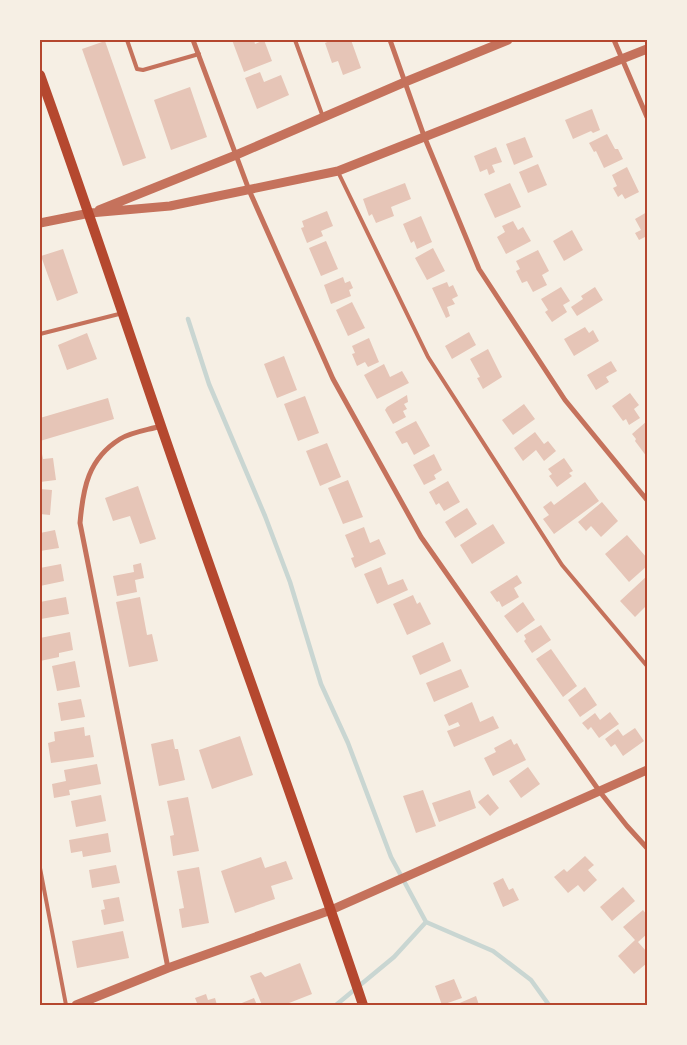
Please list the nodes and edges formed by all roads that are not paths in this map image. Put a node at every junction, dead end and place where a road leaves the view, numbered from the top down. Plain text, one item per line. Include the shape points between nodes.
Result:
1 (127, 40) edge
2 (193, 40) edge
3 (295, 40) edge
4 (390, 40) edge
5 (614, 40) edge
6 (502, 41) edge
7 (647, 49) edge
8 (199, 54) junction
9 (621, 59) junction
10 (40, 75) edge
11 (405, 82) junction
12 (323, 117) junction
13 (647, 117) edge
14 (424, 136) junction
15 (236, 155) junction
16 (338, 171) junction
17 (249, 190) junction
18 (90, 213) junction
19 (40, 223) edge
20 (123, 313) junction
21 (40, 334) edge
22 (161, 426) junction
23 (647, 500) edge
24 (647, 666) edge
25 (647, 770) edge
26 (600, 792) junction
27 (647, 848) edge
28 (40, 868) edge
29 (331, 910) junction
30 (168, 968) junction
31 (66, 1005) edge
32 (76, 1005) edge
33 (363, 1005) edge

1 - 8 lane via 137,69
2 - 8 street
3 - 12 lane
4 - 11 street
5 - 9 street
6 - 11 street
7 - 9 street
8 - 15 street
9 - 13 street
9 - 14 street
10 - 18 main road
11 - 12 street
11 - 14 street
12 - 15 street
14 - 16 street
14 - 23 street via 479,269 565,400
15 - 17 street
15 - 18 street
16 - 17 street
16 - 24 lane via 428,357 562,565
17 - 18 street via 170,206
17 - 26 street via 333,379 421,537
18 - 19 street
18 - 20 main road
20 - 21 lane
20 - 22 main road
22 - 29 main road
22 - 30 street via 121,438 99,455 88,476 80,523
25 - 26 street
26 - 27 street
26 - 29 street
28 - 31 lane
29 - 30 street
29 - 33 main road
30 - 32 street

